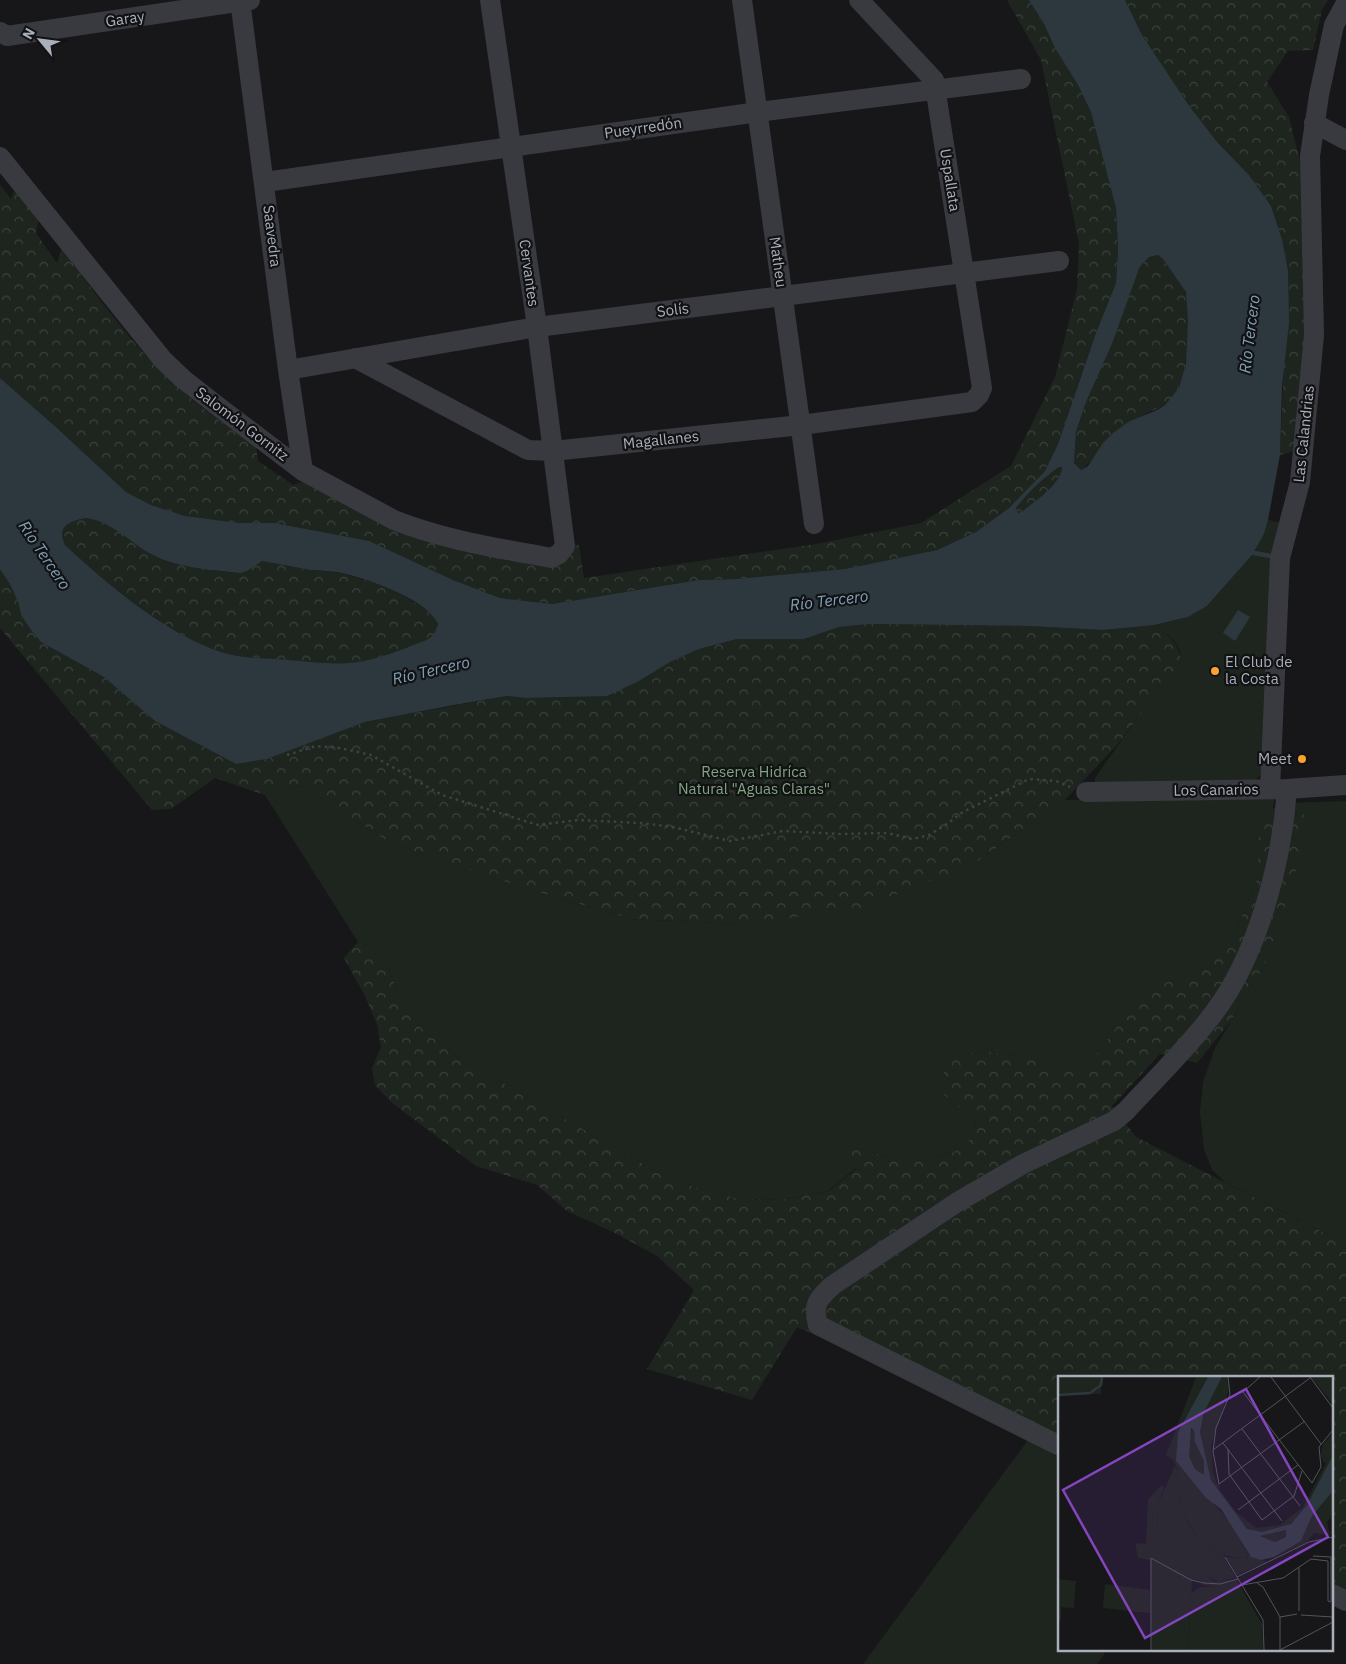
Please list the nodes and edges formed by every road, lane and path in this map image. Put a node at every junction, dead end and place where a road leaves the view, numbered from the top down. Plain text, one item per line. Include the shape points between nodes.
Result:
1 (244, 0) edge
2 (490, 0) edge
3 (742, 0) edge
4 (859, 0) edge
5 (1346, 3) edge
6 (0, 32) edge
7 (1346, 38) edge
8 (1021, 79) dead end
9 (1322, 79) junction
10 (936, 90) junction
11 (758, 112) junction
12 (1314, 123) junction
13 (1346, 140) edge
14 (511, 147) junction
15 (0, 157) edge
16 (265, 182) junction
17 (1059, 261) dead end
18 (965, 273) junction
19 (783, 296) junction
20 (537, 327) junction
21 (354, 358) junction
22 (288, 370) junction
23 (982, 388) joint
24 (800, 425) junction
25 (553, 451) junction
26 (303, 471) junction
27 (814, 524) dead end
28 (565, 546) joint
29 (287, 755) dead end
30 (1346, 785) edge
31 (1279, 789) junction
32 (1086, 792) joint
33 (1058, 1445) edge
34 (1334, 1595) edge
35 (1346, 1601) edge

1 - 6 street, Garay via 7,36
1 - 16 street, Saavedra
2 - 14 street, Cervantes
3 - 11 street, Matheu
4 - 10 street, Uspallata via 934,80
5 - 9 street, Las Calandrias via 1334,25
7 - 9 street
8 - 10 street, Pueyrredón
9 - 12 street, Las Calandrias
10 - 11 street, Pueyrredón
10 - 18 street, Uspallata
11 - 14 street, Pueyrredón
11 - 19 street, Matheu
12 - 13 street
12 - 31 street, Las Calandrias via 1310,156 1314,335 1300,482 1280,558
14 - 16 street, Pueyrredón
14 - 20 street, Cervantes
15 - 26 street, Salomón Gornitz via 163,360
16 - 22 street, Saavedra
17 - 18 street, Solís
18 - 19 street, Solís
18 - 23 street, Uspallata
19 - 20 street, Solís
19 - 24 street, Matheu
20 - 21 street, Solís
20 - 25 street, Cervantes
21 - 22 street, Solís
21 - 25 street, Magallanes via 528,450
22 - 26 street, Saavedra
23 - 24 street, Magallanes via 972,402
24 - 25 street, Magallanes
24 - 27 street, Matheu
25 - 28 street, Cervantes
26 - 28 street, Salomón Gornitz via 394,520 422,530 551,558
29 - 32 path via 316,746 371,755 442,795 538,825 578,820 640,823 673,827 730,841 783,831 887,833 912,839 929,835 963,812 1029,779 1056,781
30 - 31 street, Los Canarios
31 - 32 street, Los Canarios
31 - 33 street, Las Calandrias via 1283,834 1272,885 1236,978 1213,1014 1191,1040 1114,1121 1023,1164 956,1203 833,1285 821,1297 814,1312 818,1325
34 - 35 street

